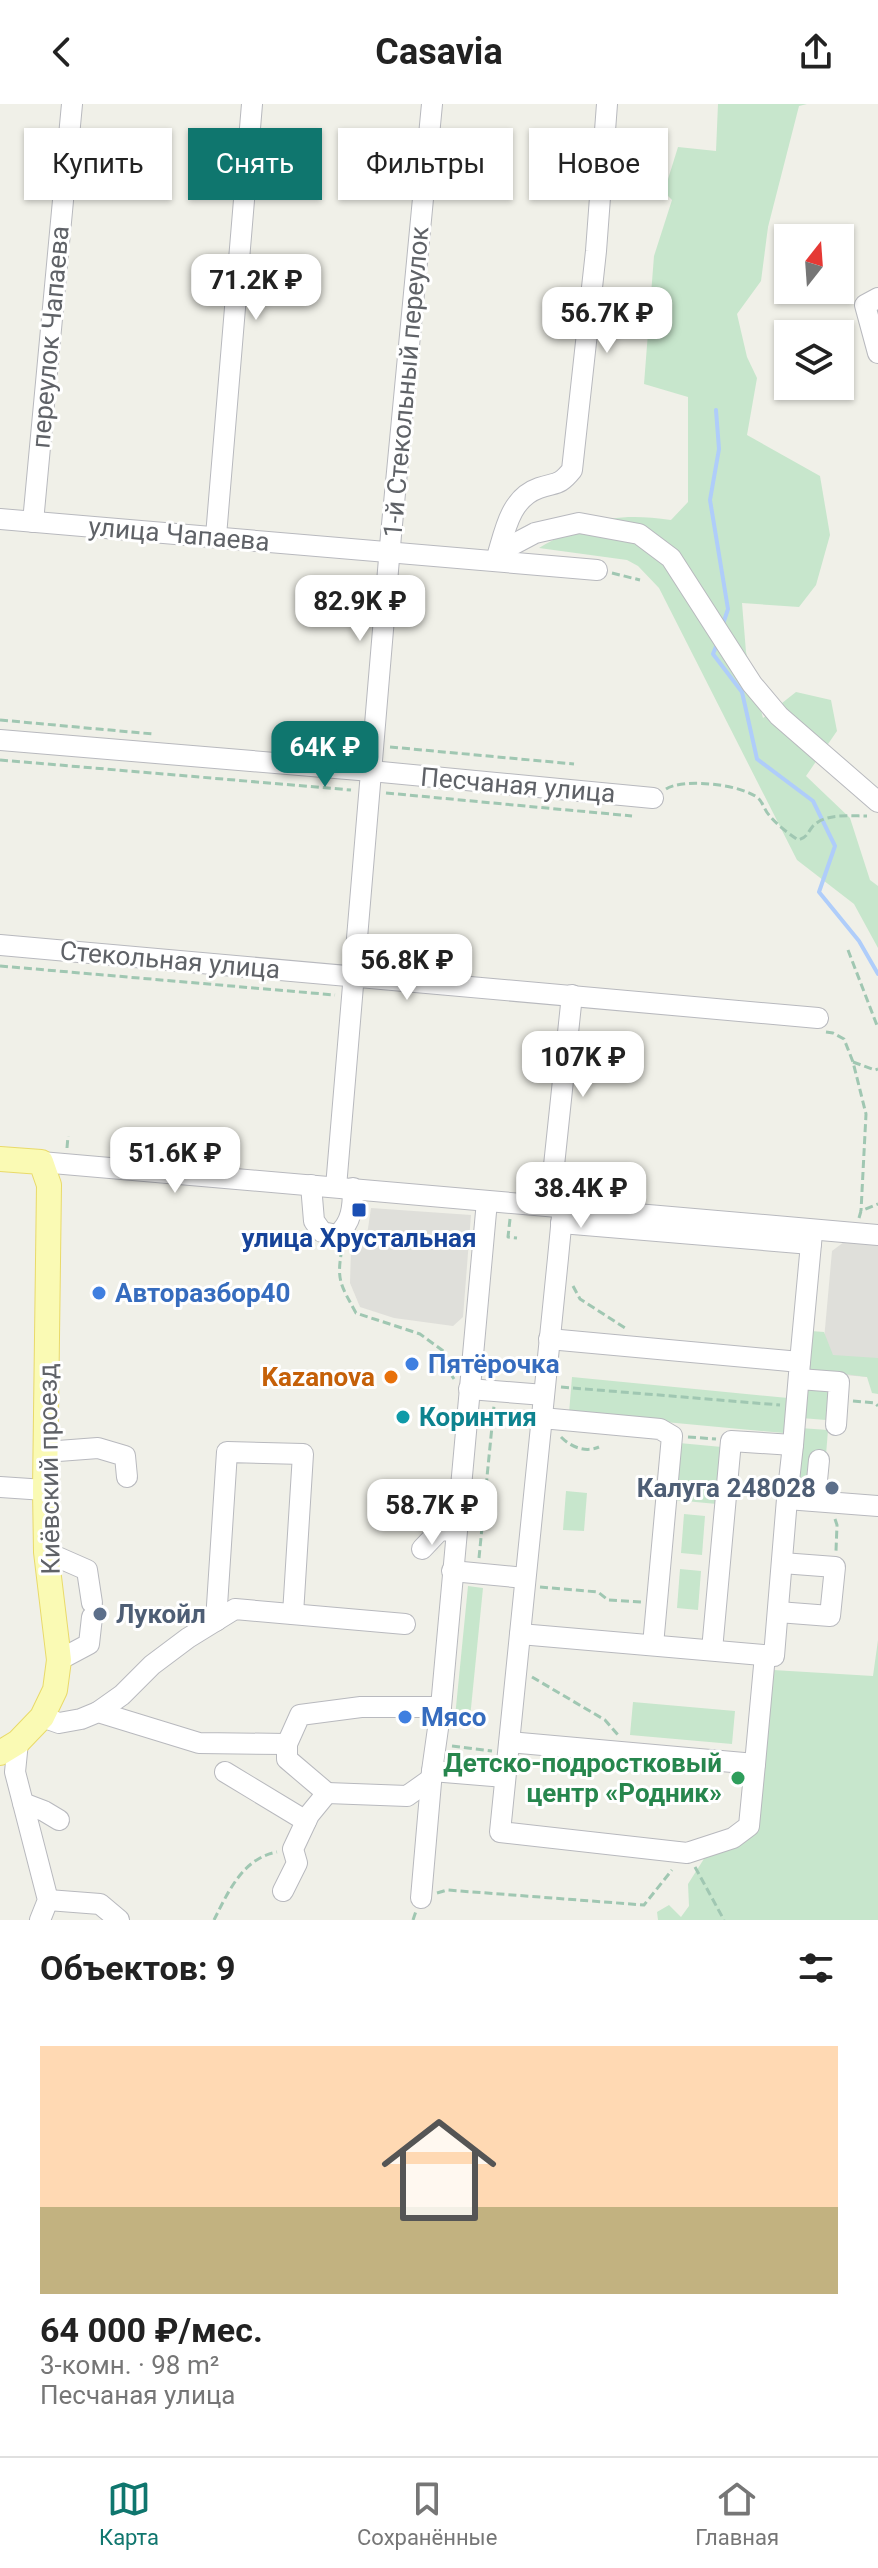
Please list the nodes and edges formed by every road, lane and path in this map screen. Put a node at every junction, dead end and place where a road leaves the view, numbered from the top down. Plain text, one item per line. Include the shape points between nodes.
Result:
1 (72, 104) edge
2 (252, 104) edge
3 (432, 104) edge
4 (607, 104) edge
5 (878, 298) edge
6 (878, 353) edge
7 (0, 519) edge
8 (33, 522) junction
9 (216, 536) junction
10 (390, 552) junction
11 (497, 557) junction
12 (597, 570) joint
13 (640, 580) dead end
14 (0, 740) edge
15 (385, 747) dead end
16 (0, 760) edge
17 (574, 764) dead end
18 (370, 781) junction
19 (653, 798) joint
20 (877, 810) edge
21 (632, 816) dead end
22 (0, 945) edge
23 (848, 950) dead end
24 (0, 966) edge
25 (353, 986) junction
26 (572, 995) junction
27 (826, 1025) joint
28 (878, 1028) edge
29 (853, 1062) junction
30 (878, 1069) edge
31 (0, 1159) edge
32 (41, 1162) junction
33 (311, 1185) junction
34 (345, 1187) junction
35 (487, 1201) junction
36 (861, 1211) dead end
37 (562, 1214) junction
38 (510, 1219) dead end
39 (344, 1230) junction
40 (878, 1235) edge
41 (812, 1236) junction
42 (517, 1238) dead end
43 (573, 1285) dead end
44 (549, 1339) junction
45 (652, 1348) junction
46 (800, 1370) junction
47 (469, 1389) junction
48 (544, 1390) junction
49 (495, 1391) junction
50 (837, 1400) junction
51 (878, 1406) edge
52 (796, 1407) junction
53 (541, 1421) junction
54 (836, 1425) dead end
55 (672, 1436) junction
56 (731, 1441) junction
57 (793, 1445) junction
58 (599, 1447) dead end
59 (45, 1452) junction
60 (819, 1460) dead end
61 (127, 1477) dead end
62 (0, 1487) edge
63 (45, 1490) junction
64 (787, 1499) junction
65 (821, 1501) junction
66 (878, 1506) edge
67 (456, 1531) junction
68 (422, 1549) dead end
69 (46, 1552) junction
70 (782, 1563) junction
71 (835, 1567) junction
72 (452, 1571) junction
73 (477, 1573) junction
74 (525, 1582) junction
75 (657, 1603) junction
76 (778, 1612) junction
77 (293, 1614) junction
78 (216, 1621) junction
79 (405, 1624) dead end
80 (520, 1634) junction
81 (653, 1645) junction
82 (712, 1650) junction
83 (765, 1655) junction
84 (59, 1660) junction
85 (532, 1677) dead end
86 (441, 1707) junction
87 (98, 1712) junction
88 (42, 1717) junction
89 (287, 1744) junction
90 (452, 1746) dead end
91 (501, 1746) junction
92 (9, 1748) edge
93 (634, 1753) junction
94 (755, 1764) junction
95 (225, 1772) dead end
96 (431, 1775) junction
97 (505, 1777) junction
98 (327, 1793) junction
99 (23, 1803) junction
100 (59, 1820) dead end
101 (306, 1821) junction
102 (293, 1849) junction
103 (687, 1853) junction
104 (283, 1891) dead end
105 (421, 1898) joint
106 (48, 1900) junction
107 (40, 1920) edge
108 (119, 1920) edge
109 (214, 1920) edge
110 (724, 1920) edge

1 - 8 street, переулок Чапаева
2 - 9 street
3 - 10 street, 1-й Стекольный переулок
4 - 11 street via 572,470 561,483 536,489 514,506
5 - 6 street via 865,305
7 - 8 street, улица Чапаева
8 - 9 street, улица Чапаева
9 - 10 street, улица Чапаева
10 - 11 street, улица Чапаева
10 - 18 street, 1-й Стекольный переулок
11 - 12 street, улица Чапаева
11 - 20 street via 535,533 579,523 639,534 671,558 752,684 779,716
12 - 13 path
14 - 18 street, Песчаная улица
15 - 17 path
16 - 18 path
18 - 19 street, Песчаная улица
18 - 21 path
18 - 25 street, 1-й Стекольный переулок
19 - 20 path via 675,784 746,792 798,840 830,817
22 - 25 street, Стекольная улица
23 - 28 path
24 - 25 path
25 - 26 street, Стекольная улица
25 - 34 street, 1-й Стекольный переулок
26 - 27 street, Стекольная улица
26 - 37 street via 553,1175
27 - 29 path via 844,1039
29 - 30 path
29 - 36 path via 866,1114
31 - 32 main road
32 - 33 street
32 - 59 main road, Киёвский проезд via 49,1185
33 - 34 street
33 - 39 street via 314,1221 322,1232 337,1235
34 - 35 street
34 - 39 street, 1-й Стекольный переулок via 352,1212
35 - 37 street
35 - 47 street
37 - 41 street
37 - 44 street
38 - 42 path via 508,1237
39 - 47 path via 338,1273 356,1313 420,1334 446,1353 446,1367
40 - 41 street
41 - 46 street
43 - 45 path via 580,1299
44 - 45 street
44 - 48 street
45 - 46 street
46 - 50 street via 839,1382
46 - 52 street
47 - 49 street
47 - 67 street
48 - 49 street
48 - 52 path
48 - 53 street
49 - 73 path
50 - 51 path
50 - 54 street
52 - 57 street
53 - 55 street via 660,1429
53 - 58 path via 576,1448
53 - 74 street
55 - 56 path
55 - 75 street
56 - 57 street
56 - 82 street
57 - 64 street
59 - 61 street via 98,1448 125,1456
59 - 63 main road, Киёвский проезд
60 - 65 street
62 - 63 street
63 - 69 main road, Киёвский проезд
64 - 65 street
64 - 70 street
65 - 66 street
65 - 71 path via 837,1525
67 - 68 street via 440,1530
67 - 72 street
69 - 84 main road, Киёвский проезд
69 - 84 street via 87,1570 92,1610 89,1644
70 - 71 street
70 - 76 street
71 - 76 street via 830,1616
72 - 73 street
72 - 86 street
73 - 74 street
74 - 75 path via 598,1592 608,1600
74 - 80 street
75 - 81 street
76 - 83 street via 774,1656
77 - 78 street via 235,1609
77 - 78 street via 303,1454 227,1452
77 - 79 street
78 - 87 street via 164,1656
80 - 81 street
80 - 91 street
81 - 82 street
82 - 83 street
83 - 94 street
84 - 88 main road, Киёвский проезд via 55,1690
85 - 93 path via 605,1720
86 - 89 street via 361,1707 300,1715
86 - 96 street
87 - 88 street via 59,1723
87 - 89 street via 199,1743
88 - 92 main road, Киёвский проезд
89 - 98 street via 287,1759
90 - 91 path
91 - 93 street
91 - 97 street
92 - 99 street
93 - 94 street
94 - 103 street via 749,1826 733,1838
95 - 101 street
96 - 97 street
96 - 98 street via 407,1796
96 - 105 street
97 - 103 street via 500,1832
98 - 101 street
99 - 100 street
99 - 106 street
101 - 102 street
102 - 104 street via 297,1863
102 - 109 path via 249,1864
103 - 105 path via 644,1905 447,1890
103 - 110 path
106 - 107 street
106 - 108 street via 100,1904

